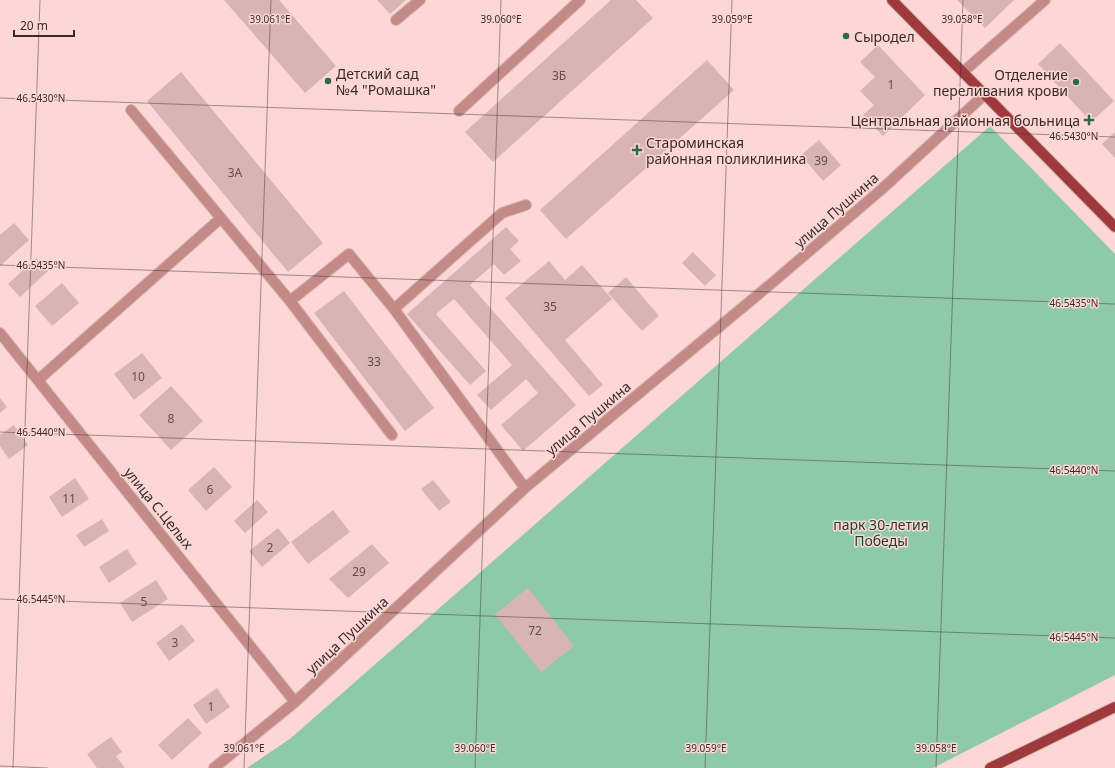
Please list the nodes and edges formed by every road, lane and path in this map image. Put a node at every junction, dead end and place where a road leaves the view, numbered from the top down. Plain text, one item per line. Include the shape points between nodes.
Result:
1 (420, 0) edge
2 (580, 0) edge
3 (892, 0) edge
4 (1046, 0) edge
5 (396, 20) dead end
6 (963, 72) junction
7 (984, 95) junction
8 (132, 110) dead end
9 (460, 111) dead end
10 (526, 205) dead end
11 (221, 218) junction
12 (1115, 227) edge
13 (290, 301) junction
14 (394, 309) junction
15 (0, 333) edge
16 (38, 380) junction
17 (392, 435) dead end
18 (525, 488) junction
19 (295, 702) junction
20 (1115, 707) edge
21 (214, 768) edge
22 (990, 768) edge

1 - 5 street
2 - 9 street
3 - 6 main road
4 - 6 street
6 - 7 main road
7 - 12 main road
7 - 18 street, улица Пушкина via 876,194
8 - 11 street
10 - 14 street via 502,213
11 - 13 street
11 - 16 street
13 - 14 street via 349,254
13 - 17 street
14 - 18 street
15 - 16 street, улица С.Целых
16 - 19 street, улица С.Целых
18 - 19 street, улица Пушкина
19 - 21 street, улица Пушкина
20 - 22 main road

